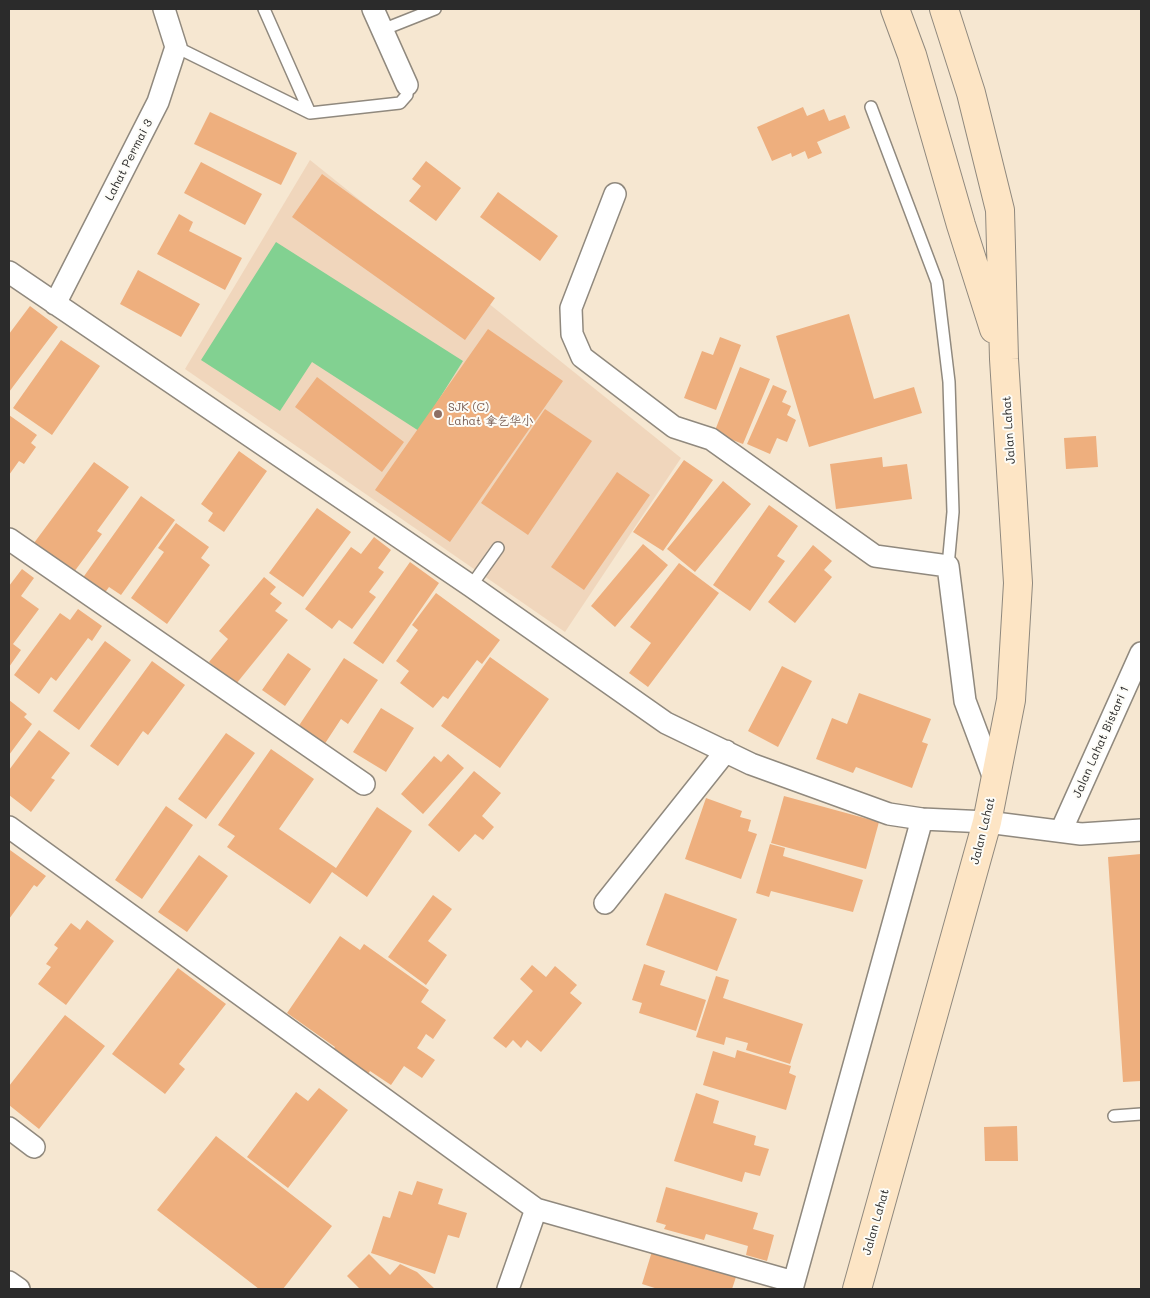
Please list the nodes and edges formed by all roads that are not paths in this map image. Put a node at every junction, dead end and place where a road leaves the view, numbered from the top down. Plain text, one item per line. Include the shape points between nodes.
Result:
1 (164, 9) edge
2 (264, 9) edge
3 (373, 9) edge
4 (435, 9) edge
5 (895, 9) edge
6 (910, 9) edge
7 (944, 9) edge
8 (382, 30) junction
9 (176, 47) junction
10 (407, 85) joint
11 (871, 107) dead end
12 (310, 113) junction
13 (614, 194) dead end
14 (961, 225) junction
15 (9, 272) edge
16 (55, 304) junction
17 (1004, 359) junction
18 (9, 540) edge
19 (498, 548) dead end
20 (948, 566) junction
21 (471, 586) junction
22 (1141, 653) edge
23 (726, 750) junction
24 (995, 782) junction
25 (364, 784) dead end
26 (922, 819) junction
27 (987, 822) junction
28 (9, 828) edge
29 (1141, 830) edge
30 (1061, 831) junction
31 (605, 903) dead end
32 (1141, 1114) edge
33 (1114, 1116) dead end
34 (9, 1128) edge
35 (34, 1147) dead end
36 (536, 1209) junction
37 (9, 1282) edge
38 (793, 1286) edge
39 (19, 1289) edge
40 (508, 1289) edge
41 (857, 1289) edge

1 - 9 street
2 - 12 lane
3 - 8 street
4 - 8 lane
5 - 14 main road, Jalan Lahat via 912,55
6 - 14 main road
7 - 17 main road, Jalan Lahat via 971,93 1000,210
8 - 10 street
9 - 12 lane
9 - 16 street, Lahat Permai 3 via 158,102
10 - 12 lane via 407,95 400,103
11 - 20 lane via 937,282 949,382 952,512
13 - 20 street via 571,308 572,334 582,356 674,427 711,439 875,556
14 - 17 main road, Jalan Lahat
15 - 16 street
16 - 21 street
17 - 24 main road, Jalan Lahat via 1018,583 1011,700
18 - 25 street
19 - 21 lane
20 - 24 street via 965,701
21 - 23 street via 666,723
22 - 30 street, Jalan Lahat Bistari 1
23 - 26 street via 751,764 889,814
23 - 31 street
24 - 27 main road, Jalan Lahat
26 - 27 street
26 - 38 street
27 - 30 street
27 - 41 main road, Jalan Lahat
28 - 36 street
29 - 30 street via 1081,834
32 - 33 lane
34 - 35 street
36 - 38 street
36 - 40 street
37 - 39 street

